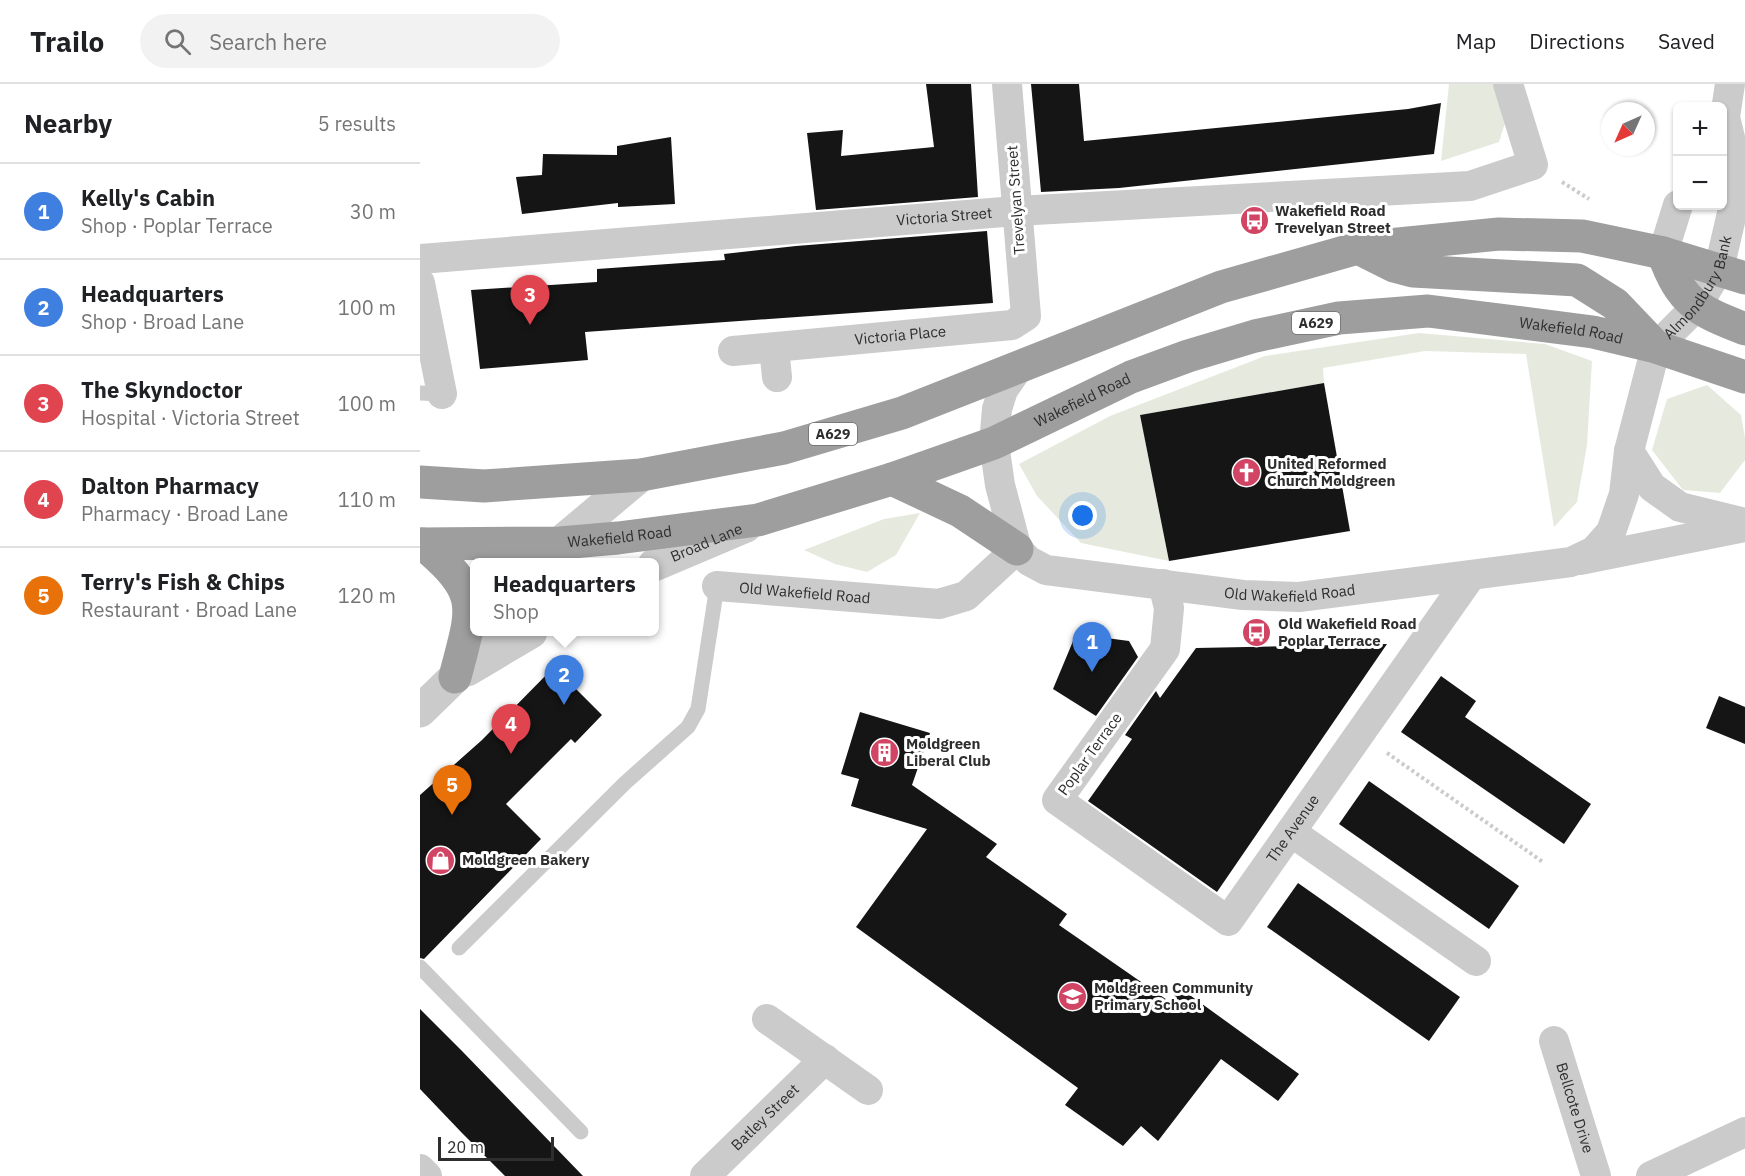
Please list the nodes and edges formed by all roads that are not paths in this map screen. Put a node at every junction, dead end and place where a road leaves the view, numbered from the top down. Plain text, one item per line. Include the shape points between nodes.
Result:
1 (1007, 84) edge
2 (1508, 84) edge
3 (1730, 84) edge
4 (1731, 119) edge
5 (1676, 210) edge
6 (1016, 211) junction
7 (1358, 248) junction
8 (1663, 253) junction
9 (420, 259) edge
10 (1732, 273) edge
11 (420, 284) edge
12 (1696, 307) junction
13 (1026, 316) joint
14 (1745, 329) edge
15 (1656, 347) junction
16 (774, 348) junction
17 (733, 351) dead end
18 (1018, 368) junction
19 (777, 377) dead end
20 (1745, 377) edge
21 (431, 394) edge
22 (994, 443) junction
23 (1629, 451) junction
24 (641, 475) junction
25 (892, 479) junction
26 (420, 482) edge
27 (758, 520) junction
28 (1745, 525) edge
29 (421, 544) edge
30 (1017, 549) junction
31 (552, 553) edge
32 (1571, 562) junction
33 (659, 563) edge
34 (1470, 577) junction
35 (1163, 584) junction
36 (717, 586) joint
37 (470, 611) edge
38 (470, 619) edge
39 (486, 636) edge
40 (524, 636) edge
41 (455, 677) junction
42 (420, 711) edge
43 (1291, 832) junction
44 (1228, 921) joint
45 (459, 948) dead end
46 (1476, 961) dead end
47 (420, 967) edge
48 (767, 1019) dead end
49 (1554, 1041) dead end
50 (825, 1059) junction
51 (868, 1090) dead end
52 (581, 1132) dead end
53 (1745, 1132) edge
54 (420, 1169) edge
55 (716, 1172) edge
56 (427, 1176) edge
57 (1596, 1176) edge
58 (1651, 1176) edge

1 - 6 street, Trevelyan Street
2 - 6 street, Victoria Street via 1533,165 1470,186
3 - 4 street, Almondbury Bank
4 - 10 street, Almondbury Bank via 1740,179
5 - 8 street
6 - 9 street, Victoria Street
6 - 13 street, Trevelyan Street
7 - 8 highway, A629 via 1498,234 1582,236
7 - 15 highway via 1413,271 1576,280 1615,304
7 - 18 highway, A629 via 1221,287
8 - 10 highway, A629
8 - 12 highway via 1673,282
10 - 12 street, Almondbury Bank
11 - 21 street
12 - 14 highway
12 - 15 street, Almondbury Bank
13 - 16 street, Victoria Place via 1012,325
15 - 20 highway, Wakefield Road / A629
15 - 22 highway, Wakefield Road / A629 via 1593,332 1428,311 1339,318 1255,336 1188,356 1131,377
15 - 23 street, Old Wakefield Road
16 - 17 street, Victoria Place
16 - 19 street
18 - 22 street via 996,409
18 - 24 highway, A629 via 902,412 784,448
22 - 25 highway, Wakefield Road / A629
22 - 30 street via 1000,485
23 - 28 street, Old Wakefield Road via 1652,487 1680,507
23 - 32 street, Old Wakefield Road via 1624,494 1611,532 1594,550
24 - 26 highway, A629 via 484,486
24 - 31 street
25 - 27 highway, Wakefield Road / A629
25 - 30 highway via 960,512
27 - 31 highway, Wakefield Road / A629 via 618,538
27 - 33 street, Broad Lane
28 - 32 street, Old Wakefield Road
29 - 31 highway, Wakefield Road / A629
29 - 37 highway via 448,565 465,590
30 - 35 street, Old Wakefield Road via 1046,570
30 - 36 street, Old Wakefield Road via 966,596 939,604
32 - 34 street, Old Wakefield Road
34 - 35 street, Old Wakefield Road via 1299,597 1243,595
34 - 43 street, The Avenue
35 - 44 street, Poplar Terrace via 1168,608 1165,649 1057,800
36 - 45 lane via 698,709 688,727 625,783
38 - 41 highway
39 - 41 street
40 - 41 street
41 - 42 street
43 - 44 street, The Avenue
43 - 46 street
47 - 52 lane
48 - 50 street
49 - 57 street, Bellcote Drive
50 - 51 street
50 - 55 street, Batley Street
53 - 58 street
54 - 56 street

